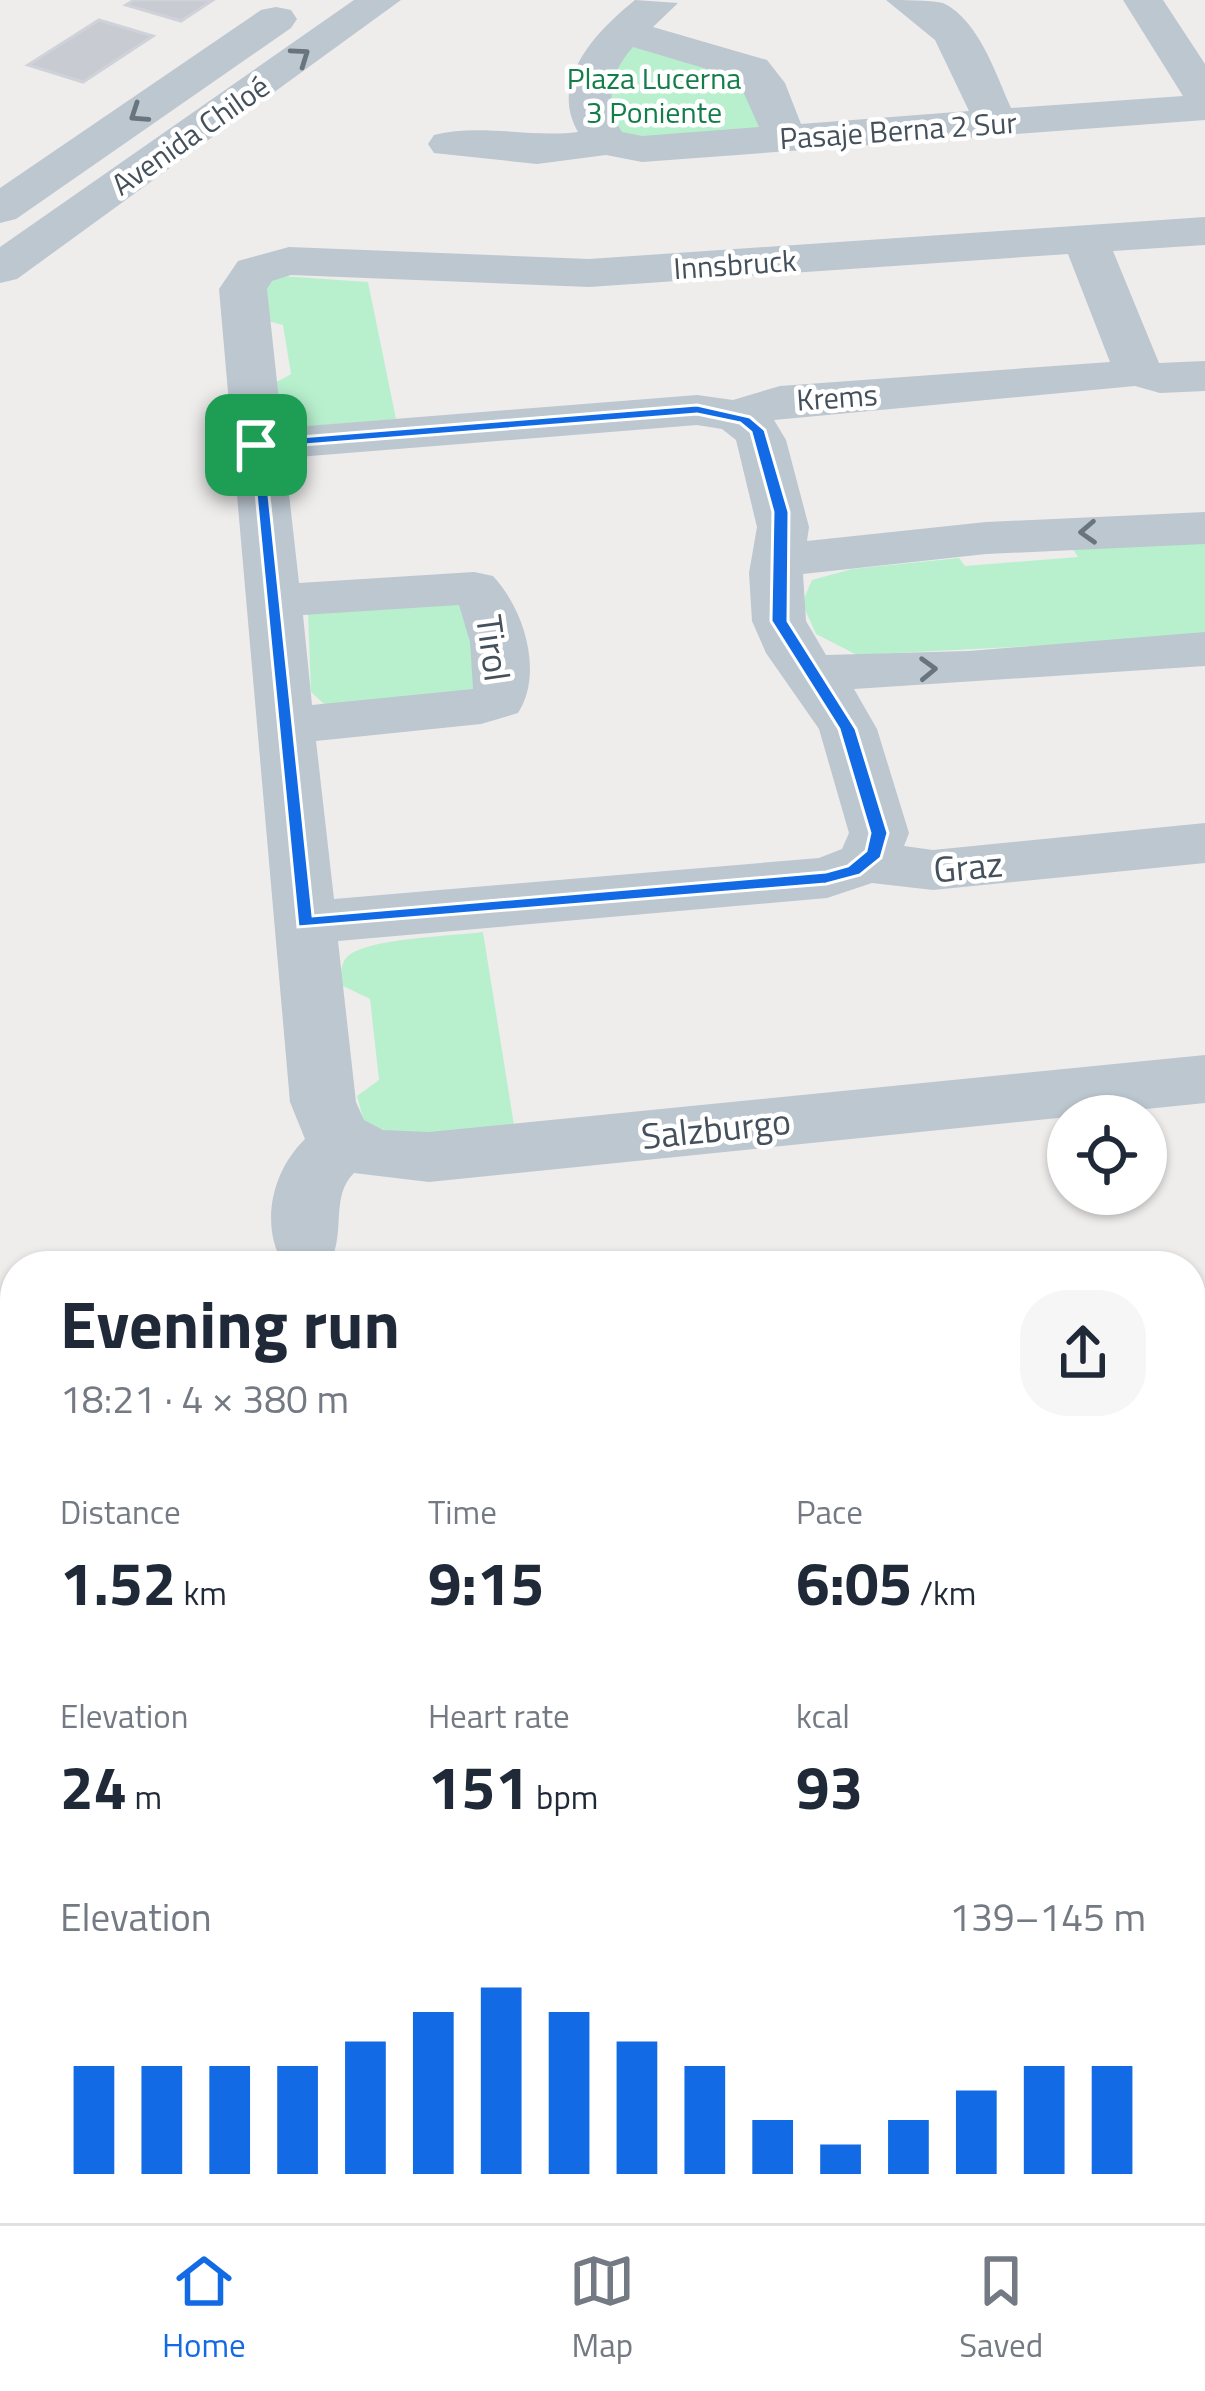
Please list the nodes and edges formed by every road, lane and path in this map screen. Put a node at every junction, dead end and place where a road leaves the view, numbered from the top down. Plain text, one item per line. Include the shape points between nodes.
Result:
1 (304, 0) edge
2 (381, 0) edge
3 (661, 0) edge
4 (906, 0) edge
5 (1143, 0) edge
6 (622, 31) junction
7 (1205, 98) edge
8 (1205, 107) edge
9 (996, 122) junction
10 (785, 138) junction
11 (607, 142) junction
12 (450, 144) dead end
13 (0, 209) edge
14 (1205, 231) edge
15 (1085, 240) junction
16 (0, 269) edge
17 (1133, 371) junction
18 (1205, 376) edge
19 (736, 416) junction
20 (256, 445) junction
21 (1205, 528) edge
22 (778, 560) junction
23 (272, 601) junction
24 (1205, 649) edge
25 (812, 673) junction
26 (284, 726) junction
27 (1205, 843) edge
28 (867, 862) junction
29 (304, 923) junction
30 (1205, 1078) edge
31 (346, 1144) junction
32 (306, 1243) dead end

1 -> 13 street, Avenida Chiloé
16 -> 2 street, Avenida Chiloé
3 - 6 street
4 - 9 street via 950,26
5 - 7 street
6 - 10 street via 752,69
6 - 11 street via 598,58 589,91
8 - 9 street, Pasaje Berna 2 Sur
9 - 10 street, Pasaje Berna 2 Sur
10 - 11 street, Pasaje Berna 2 Sur via 642,149
11 - 12 street, Pasaje Berna 2 Sur via 537,151
14 - 15 street, Innsbruck
15 - 17 street via 1135,358
15 - 20 street, Innsbruck via 590,273 302,260 265,266 243,290
17 - 18 street, Krems
17 - 19 street, Krems via 798,399
19 - 20 street, Krems via 697,410
19 - 22 street via 761,440 783,527
20 - 23 street
21 -> 22 street via 986,538
22 - 25 street via 779,621
23 - 26 street
23 - 26 street, Tirol via 474,588 489,604 504,686 491,704
25 -> 24 street
25 - 28 street via 848,729 879,833
26 - 29 street
27 - 28 street, Graz via 933,870
28 - 29 street, Graz via 826,878
29 - 31 street via 322,1102
30 - 31 street, Salzburgo via 430,1157
31 - 32 street via 316,1165 308,1182

